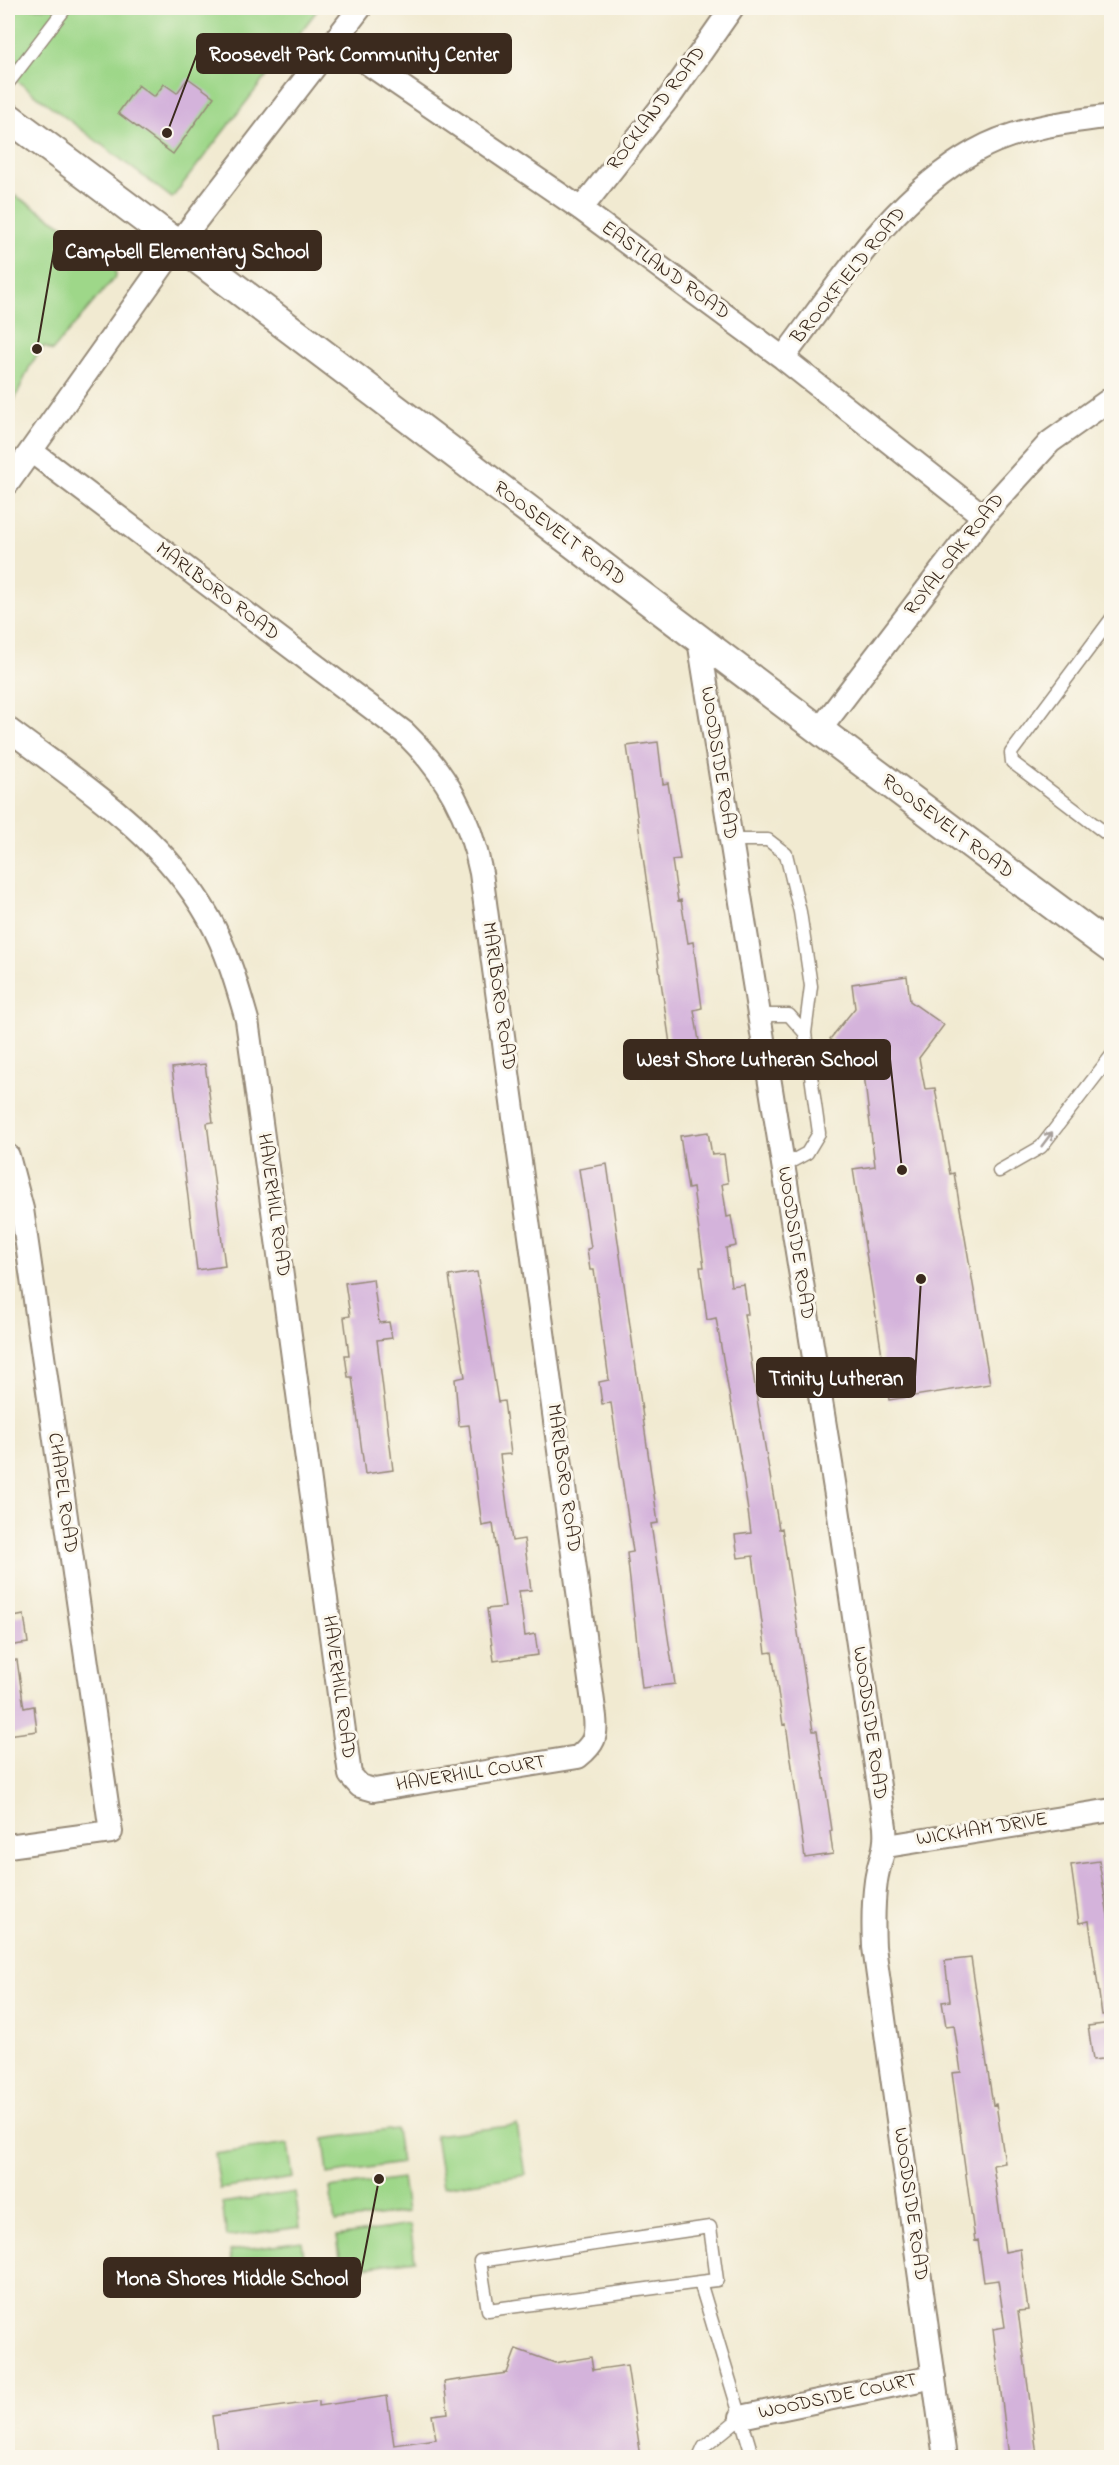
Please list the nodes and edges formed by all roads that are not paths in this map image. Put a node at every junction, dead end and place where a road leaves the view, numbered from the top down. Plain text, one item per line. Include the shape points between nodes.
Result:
1 (360, 8) edge
2 (732, 8) edge
3 (64, 10) dead end
4 (335, 41) junction
5 (8, 83) edge
6 (1112, 116) edge
7 (8, 117) edge
8 (581, 209) junction
9 (178, 244) junction
10 (783, 358) junction
11 (1112, 398) edge
12 (31, 451) junction
13 (8, 483) edge
14 (983, 516) junction
15 (1112, 618) edge
16 (699, 640) junction
17 (8, 729) edge
18 (818, 732) junction
19 (1112, 838) edge
20 (730, 840) junction
21 (1112, 949) edge
22 (759, 1015) junction
23 (806, 1033) junction
24 (1112, 1055) edge
25 (8, 1156) edge
26 (783, 1166) junction
27 (999, 1171) dead end
28 (593, 1745) joint
29 (350, 1776) joint
30 (1112, 1810) edge
31 (8, 1846) edge
32 (886, 1846) junction
33 (700, 2282) junction
34 (934, 2376) junction
35 (741, 2417) junction
36 (699, 2457) edge
37 (753, 2457) edge
38 (945, 2457) edge

1 - 4 street
2 - 8 street, ROCKLAND ROAD via 671,95
3 - 5 lane
4 - 8 street, EASTLAND ROAD
4 - 9 street
6 - 10 street, BROOKFIELD ROAD via 1016,134 975,151 917,192 873,240
7 - 9 street, ROOSEVELT ROAD
8 - 10 street, EASTLAND ROAD
9 - 12 street
9 - 16 street, ROOSEVELT ROAD
10 - 14 street, EASTLAND ROAD
11 - 14 street, ROYAL OAK ROAD via 1050,442
12 - 13 street
12 - 28 street, MARLBORO ROAD via 405,733 427,754 451,787 465,816 476,845 484,897 595,1717
14 - 18 street, ROYAL OAK ROAD
15 - 19 lane via 1011,753 1012,762
16 - 18 street, ROOSEVELT ROAD
16 - 20 street, WOODSIDE ROAD
17 - 29 street, HAVERHILL ROAD via 132,822 165,856 210,918 235,977 248,1020
18 - 21 street, ROOSEVELT ROAD
20 - 22 street, WOODSIDE ROAD
20 - 23 lane via 768,840 786,854 811,986
22 - 23 lane via 789,1015
22 - 26 street, WOODSIDE ROAD
23 - 26 lane via 819,1133 807,1153
27 -> 24 lane via 1041,1147
25 - 31 street, CHAPEL ROAD via 22,1209 111,1832
26 - 32 street, WOODSIDE ROAD via 836,1495
28 - 29 street, HAVERHILL COURT via 578,1757 374,1790 360,1786
30 - 32 street, WICKHAM DRIVE
32 - 34 street, WOODSIDE ROAD via 872,1920 874,1947
33 - 33 lane via 717,2280 710,2226 480,2261 488,2310
33 - 35 lane
34 - 35 street, WOODSIDE COURT
34 - 38 street, WOODSIDE ROAD
35 - 36 lane via 704,2447
35 - 37 lane

